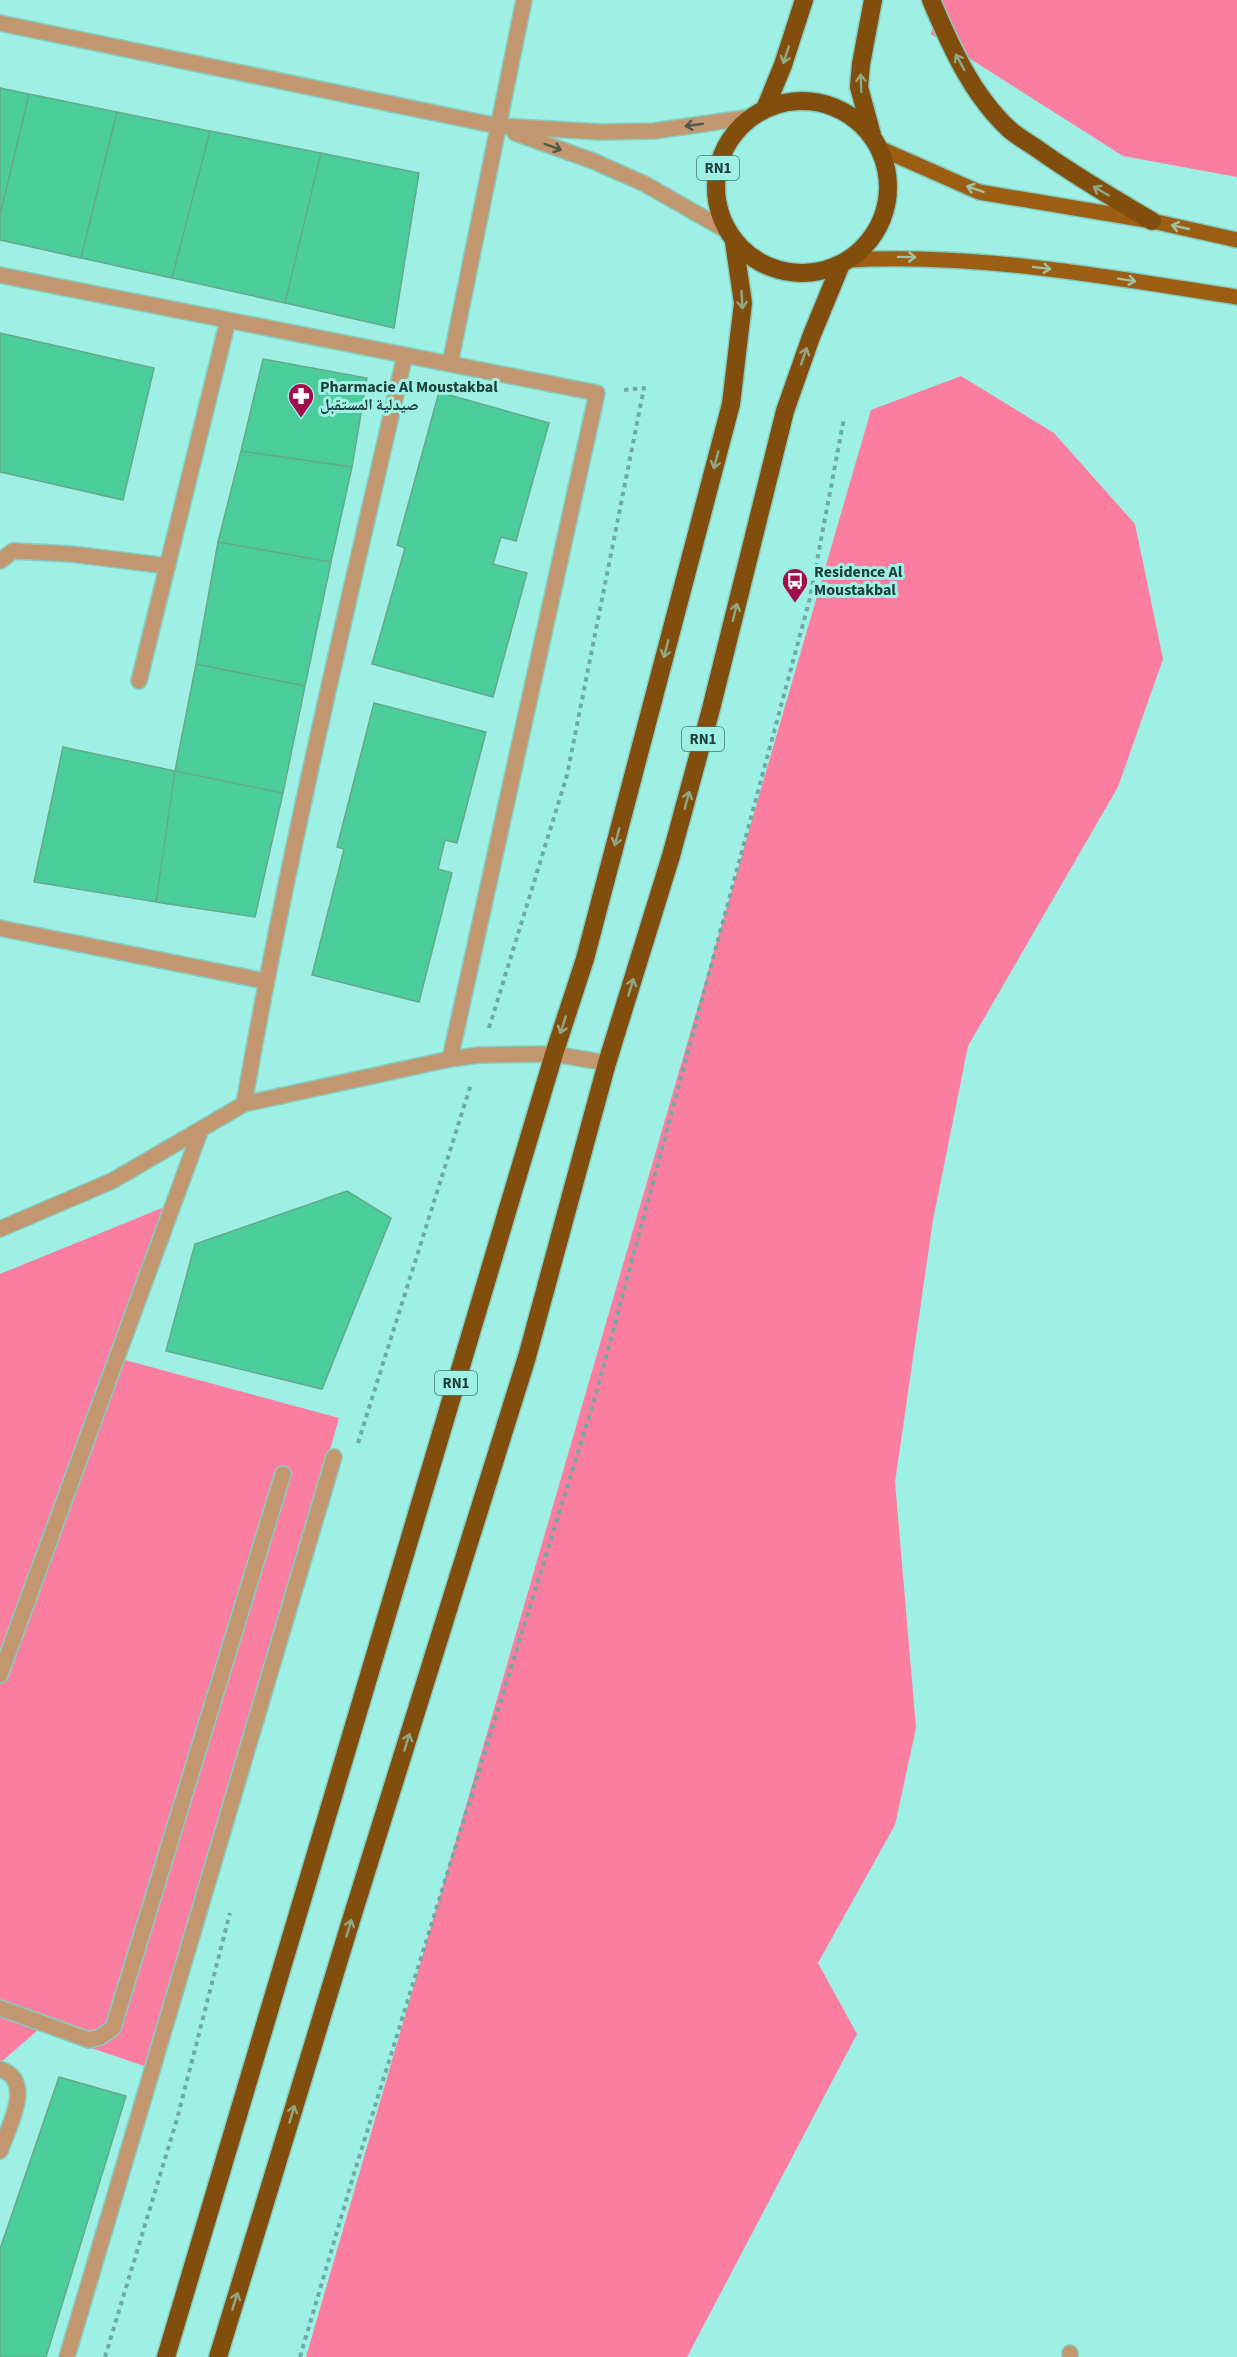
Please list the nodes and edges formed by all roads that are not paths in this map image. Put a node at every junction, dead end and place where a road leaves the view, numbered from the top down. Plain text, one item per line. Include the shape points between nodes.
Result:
1 (524, 0) edge
2 (804, 0) edge
3 (873, 0) edge
4 (931, 0) edge
5 (0, 23) edge
6 (759, 113) junction
7 (498, 126) junction
8 (876, 144) junction
9 (1152, 221) junction
10 (730, 236) junction
11 (1237, 240) edge
12 (845, 262) junction
13 (0, 274) edge
14 (1237, 297) edge
15 (228, 320) junction
16 (405, 355) junction
17 (450, 364) junction
18 (0, 561) edge
19 (168, 566) junction
20 (139, 681) dead end
21 (0, 928) edge
22 (265, 981) junction
23 (554, 1054) junction
24 (450, 1059) junction
25 (608, 1063) junction
26 (244, 1104) junction
27 (201, 1129) junction
28 (0, 1229) edge
29 (334, 1457) dead end
30 (284, 1474) dead end
31 (0, 1675) edge
32 (0, 2008) edge
33 (0, 2069) edge
34 (0, 2151) edge
35 (67, 2357) edge
36 (166, 2357) edge
37 (218, 2357) edge

1 - 7 street
2 -> 6 highway, RN1 via 783,65
8 -> 3 highway, RN1 via 859,87
9 -> 4 highway via 1078,178 1009,129 971,82
5 - 7 street
6 -> 7 street via 654,130 601,132
6 - 8 highway, RN1 via 779,104 808,101 828,106 862,125
6 - 10 highway, RN1 via 731,137 718,164 715,191
7 -> 10 street via 645,184
7 - 17 street
9 -> 8 main road via 979,192
8 - 12 highway, RN1 via 887,177 886,207 875,232 858,254
11 -> 9 main road
10 - 12 highway, RN1 via 754,260 780,271 808,274
10 -> 23 highway, RN1 via 743,303 731,404 588,948
12 -> 14 main road via 902,257 1014,264
25 -> 12 highway, RN1 via 708,721 785,411 811,337
13 - 15 street
15 - 16 street
15 - 19 street
16 - 17 street
16 - 22 street
17 - 24 street via 597,393
18 - 19 street via 13,550
19 - 20 street
21 - 22 street
22 - 26 street
23 - 24 street
23 - 25 street
23 - 36 highway, RN1
24 - 26 street
37 -> 25 highway, RN1 via 527,1357
26 - 27 street
27 - 28 street via 112,1181
27 - 31 street
29 - 35 street
30 - 32 street via 113,2028 89,2040
33 - 34 street via 11,2073 18,2083 19,2095

